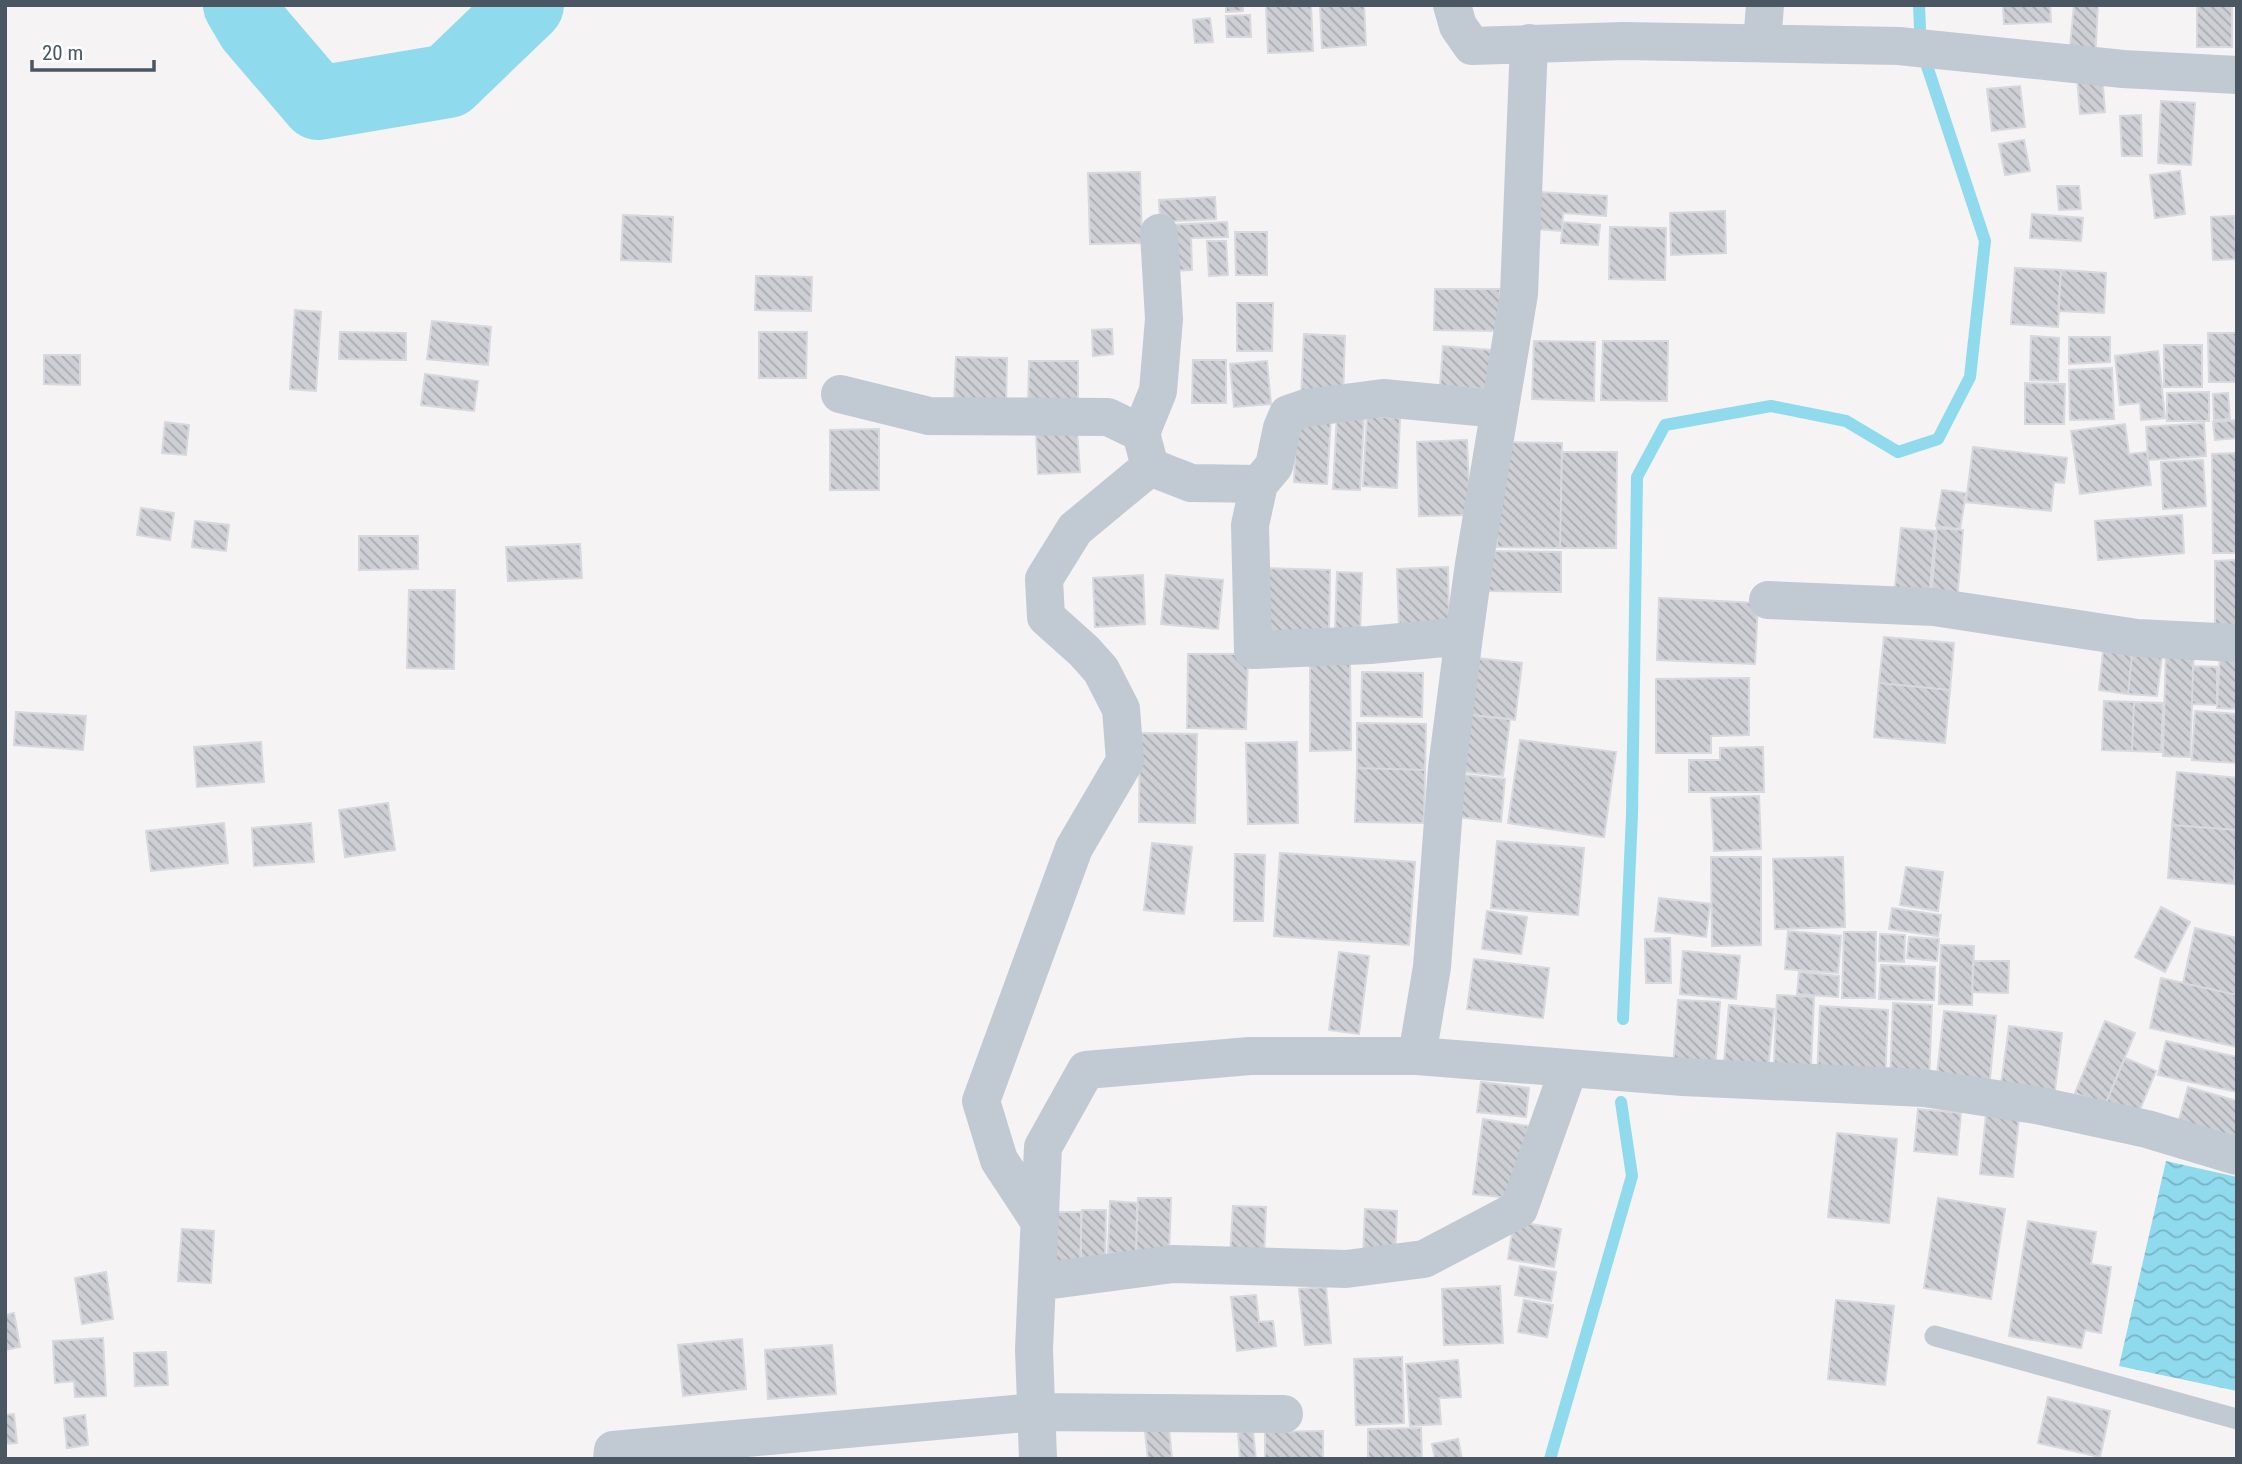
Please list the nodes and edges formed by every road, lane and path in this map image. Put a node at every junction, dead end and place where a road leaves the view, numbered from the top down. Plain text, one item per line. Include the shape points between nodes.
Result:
1 (1452, 5) edge
2 (1765, 5) edge
3 (1529, 43) junction
4 (1762, 43) junction
5 (2237, 75) edge
6 (1159, 233) dead end
7 (840, 394) dead end
8 (1499, 410) junction
9 (1145, 450) junction
10 (1259, 484) junction
11 (1768, 600) dead end
12 (1464, 636) junction
13 (2237, 643) edge
14 (1417, 1056) junction
15 (1569, 1068) junction
16 (2237, 1156) edge
17 (1039, 1221) junction
18 (1037, 1282) junction
19 (1935, 1336) dead end
20 (1036, 1412) junction
21 (1284, 1414) dead end
22 (2237, 1419) edge
23 (612, 1459) edge
24 (1038, 1459) edge

1 - 3 street via 1458,26 1472,46
2 - 4 street
3 - 4 street
3 - 8 street via 1519,294
4 - 5 street via 1899,46 2123,69
6 - 9 street via 1164,319 1158,391
7 - 9 street via 929,416 1108,417
8 - 10 street via 1383,398 1306,408 1288,414 1274,466
8 - 12 street
9 - 10 street via 1191,483
9 - 17 street via 1075,529 1044,579 1046,617 1101,670 1121,709 1125,761 1074,848 981,1101 999,1160
10 - 12 street via 1250,525 1254,650
11 - 13 street via 1934,607 2137,638
12 - 14 street via 1447,768 1432,967
14 - 15 street
14 - 17 street via 1250,1056 1086,1070 1043,1147
15 - 16 street via 1924,1088 2049,1107
15 - 18 street via 1519,1209 1424,1259 1346,1269 1173,1264
17 - 18 street
18 - 20 street
19 - 22 lane
20 - 21 street
20 - 23 street via 613,1450
20 - 24 street

